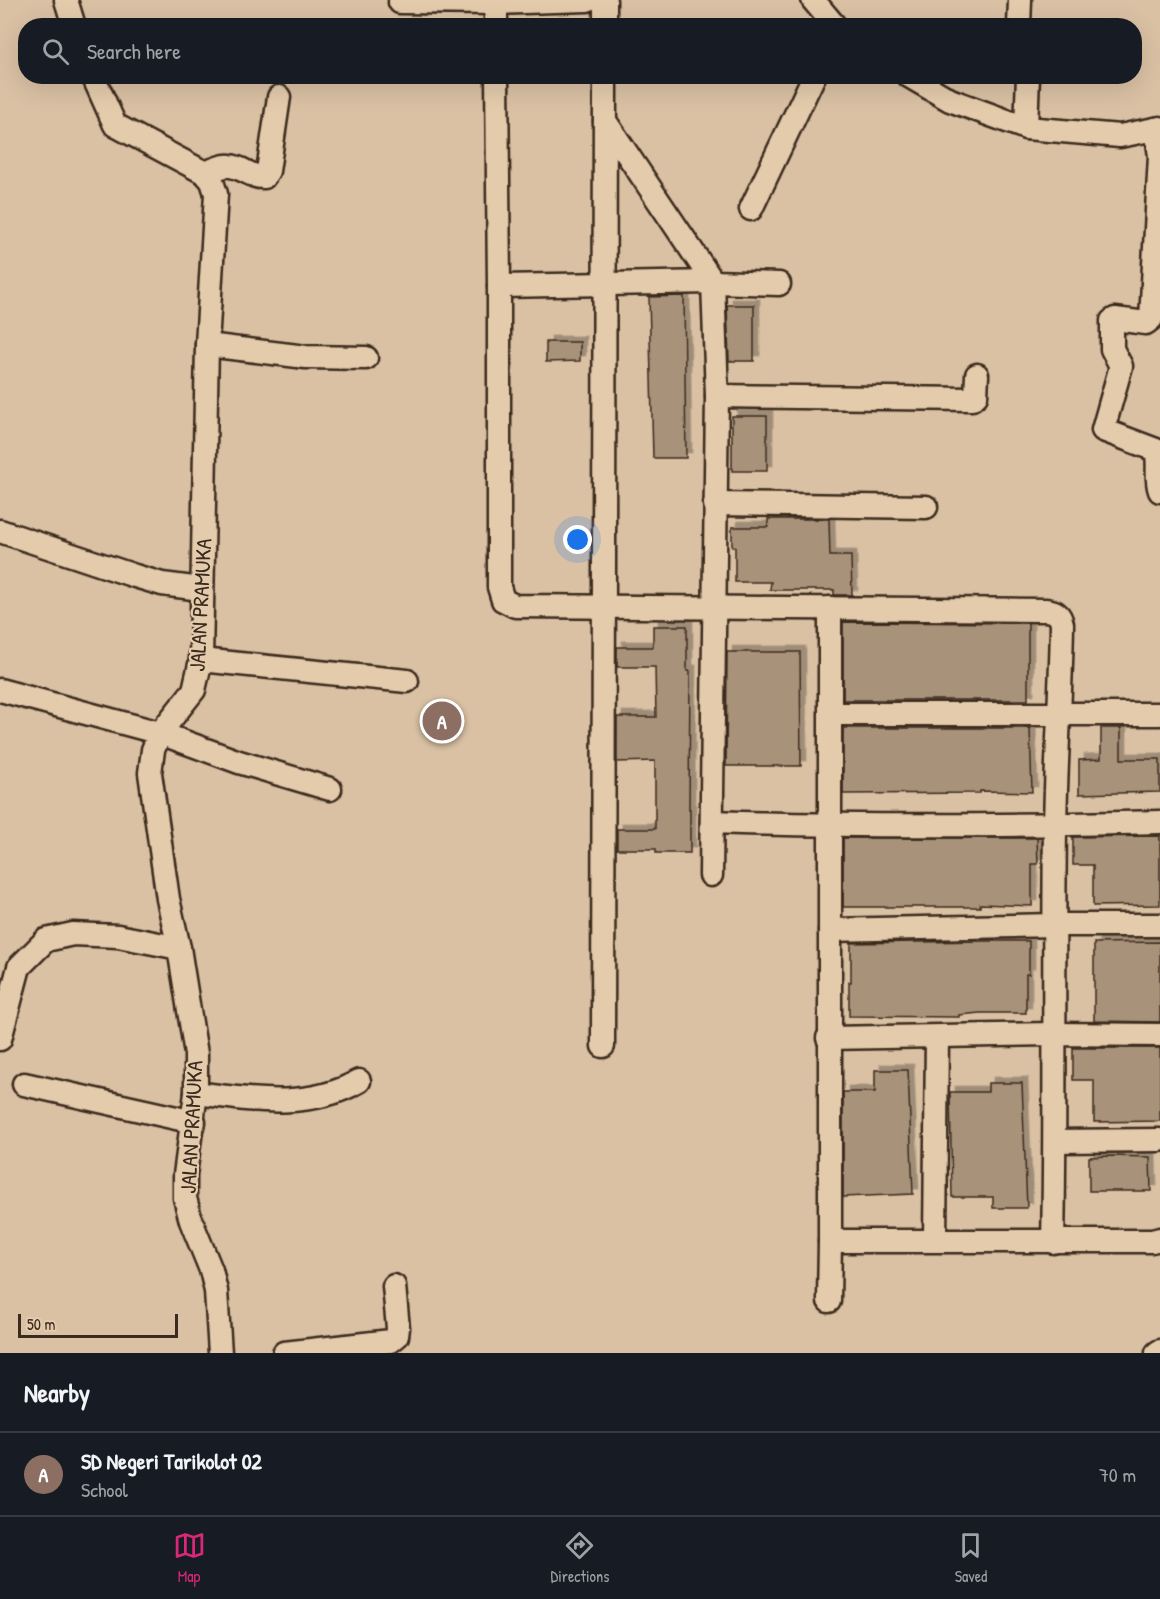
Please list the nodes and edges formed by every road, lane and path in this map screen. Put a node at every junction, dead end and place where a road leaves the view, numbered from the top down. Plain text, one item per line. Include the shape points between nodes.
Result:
1 (66, 0) edge
2 (587, 0) edge
3 (605, 0) edge
4 (813, 0) edge
5 (1020, 0) edge
6 (400, 2) dead end
7 (496, 3) junction
8 (72, 18) edge
9 (496, 18) edge
10 (605, 18) edge
11 (828, 18) edge
12 (1019, 18) edge
13 (97, 84) edge
14 (497, 84) edge
15 (605, 84) edge
16 (810, 84) edge
17 (923, 84) edge
18 (1028, 84) edge
19 (279, 97) dead end
20 (605, 121) junction
21 (1026, 128) junction
22 (1158, 129) edge
23 (205, 172) junction
24 (751, 209) dead end
25 (714, 282) junction
26 (606, 284) junction
27 (779, 284) dead end
28 (499, 286) junction
29 (207, 345) junction
30 (366, 358) dead end
31 (977, 375) dead end
32 (717, 396) junction
33 (1160, 491) edge
34 (715, 504) junction
35 (926, 507) dead end
36 (0, 531) edge
37 (201, 589) junction
38 (603, 605) junction
39 (714, 606) junction
40 (830, 608) junction
41 (201, 660) junction
42 (407, 681) dead end
43 (0, 690) edge
44 (831, 714) junction
45 (1160, 714) edge
46 (1060, 715) junction
47 (160, 733) junction
48 (330, 789) dead end
49 (712, 822) junction
50 (1160, 822) edge
51 (1055, 825) junction
52 (829, 826) junction
53 (711, 875) dead end
54 (1054, 925) junction
55 (1160, 925) edge
56 (830, 930) junction
57 (179, 948) junction
58 (1053, 1034) junction
59 (1160, 1035) edge
60 (937, 1037) junction
61 (828, 1038) junction
62 (0, 1039) edge
63 (603, 1046) dead end
64 (359, 1082) dead end
65 (24, 1084) dead end
66 (196, 1093) junction
67 (194, 1122) junction
68 (1160, 1140) edge
69 (1056, 1141) junction
70 (1160, 1239) edge
71 (935, 1240) junction
72 (830, 1241) junction
73 (1053, 1242) junction
74 (394, 1286) dead end
75 (829, 1301) dead end
76 (220, 1353) edge
77 (284, 1353) edge

1 - 8 street
2 - 7 street
3 - 10 street
4 - 11 street
5 - 12 street
6 - 7 street
7 - 9 street
13 - 23 street via 115,125
14 - 28 street
15 - 20 street
16 - 24 street
17 - 21 street via 950,100
18 - 21 street
19 - 23 street via 264,177 256,178 227,165
20 - 25 street
20 - 26 street
21 - 22 street via 1120,136
22 - 33 street via 1151,319 1112,321 1112,349 1121,366 1103,430 1156,450
23 - 29 street, JALAN PRAMUKA via 216,194
25 - 26 street
25 - 27 street
25 - 32 street
26 - 28 street
26 - 38 street
28 - 38 street via 499,587 503,600 515,606
29 - 30 street via 306,357
29 - 37 street, JALAN PRAMUKA
31 - 32 street via 977,392 972,399
32 - 34 street
34 - 35 street
34 - 39 street
36 - 37 street via 162,584
37 - 41 street, JALAN PRAMUKA
38 - 39 street
38 - 63 street
39 - 40 street
39 - 49 street
40 - 44 street
40 - 46 street via 1054,611 1062,624
41 - 42 street
41 - 47 street, JALAN PRAMUKA via 194,690
43 - 47 street
44 - 46 street
44 - 52 street
45 - 46 street
46 - 51 street
47 - 48 street
47 - 57 street, JALAN PRAMUKA via 150,772
49 - 52 street
49 - 53 street
50 - 51 street
51 - 52 street
51 - 54 street
52 - 56 street
54 - 55 street
54 - 56 street
54 - 58 street
56 - 61 street
57 - 62 street via 118,936 73,934 46,940 19,967
57 - 66 street, JALAN PRAMUKA via 196,1054
58 - 59 street
58 - 60 street
58 - 69 street
60 - 61 street
60 - 71 street
61 - 72 street
64 - 66 street via 306,1099 267,1101
65 - 67 street
66 - 67 street, JALAN PRAMUKA
67 - 76 street, JALAN PRAMUKA via 185,1198 216,1291
68 - 69 street
69 - 73 street
70 - 73 street
71 - 72 street
71 - 73 street
72 - 75 street
74 - 77 street via 399,1328 391,1341

